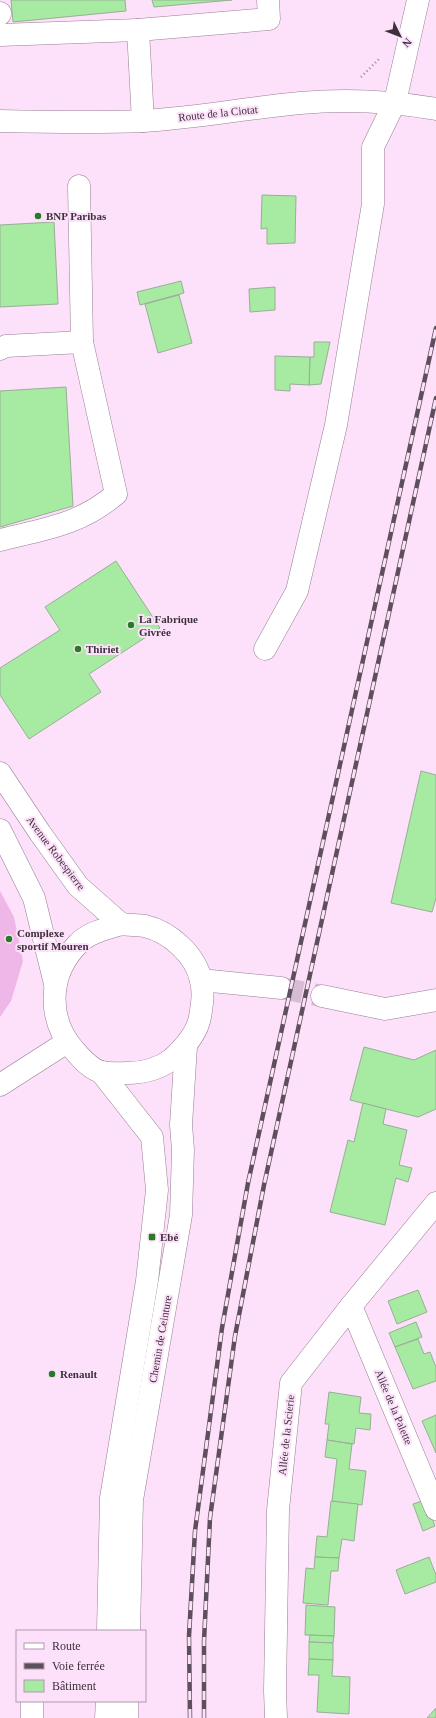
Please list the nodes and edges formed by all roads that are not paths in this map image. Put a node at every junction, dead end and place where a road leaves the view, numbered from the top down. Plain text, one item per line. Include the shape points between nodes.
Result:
1 (268, 0) edge
2 (418, 0) edge
3 (138, 30) junction
4 (0, 35) edge
5 (395, 102) junction
6 (436, 109) edge
7 (0, 121) edge
8 (143, 121) junction
9 (79, 186) dead end
10 (82, 342) junction
11 (0, 349) edge
12 (0, 540) edge
13 (265, 649) dead end
14 (0, 773) edge
15 (0, 830) edge
16 (121, 924) junction
17 (201, 980) junction
18 (55, 984) junction
19 (281, 988) tunnel mouth
20 (322, 996) tunnel mouth
21 (436, 1000) edge
22 (67, 1042) junction
23 (186, 1046) junction
24 (101, 1072) junction
25 (0, 1085) edge
26 (436, 1203) edge
27 (351, 1306) junction
28 (436, 1509) edge
29 (108, 1630) edge
30 (129, 1630) edge
31 (32, 1702) edge
32 (107, 1702) edge
33 (127, 1702) edge
34 (32, 1718) edge
35 (106, 1718) edge
36 (128, 1718) edge
37 (276, 1718) edge

1 - 3 main road via 269,19
2 - 5 main road
3 - 4 main road
3 - 8 main road
5 - 6 main road, Route de la Ciotat
5 - 8 main road, Route de la Ciotat via 300,103
5 - 13 main road via 373,146 373,204 336,425 299,584
7 - 8 main road, Route de la Ciotat
9 - 10 main road
10 - 11 main road via 6,346
10 - 12 main road via 116,494 102,506 74,521
14 - 16 main road, Avenue Robespierre via 78,886
15 - 18 main road via 34,898
16 - 17 main road via 145,926 168,935 186,952
16 - 18 main road via 98,931 78,943 63,962
17 - 19 main road
17 - 23 main road via 203,998 199,1023
18 - 22 main road, Chemin de Ceinture via 54,1004 58,1024
20 - 21 main road via 385,1009
22 - 24 main road, Chemin de Ceinture via 89,1065
22 - 25 main road
23 - 24 main road via 166,1063 142,1073
23 - 30 main road, Chemin de Ceinture via 181,1125 181,1215 132,1500
24 - 29 main road, Chemin de Ceinture via 152,1137 157,1190 147,1281 111,1498
26 - 27 main road, Allée de la Scierie
27 - 28 main road, Allée de la Palette
27 - 37 main road, Allée de la Scierie via 291,1383 278,1510
31 - 34 main road
32 - 35 main road
33 - 36 main road

